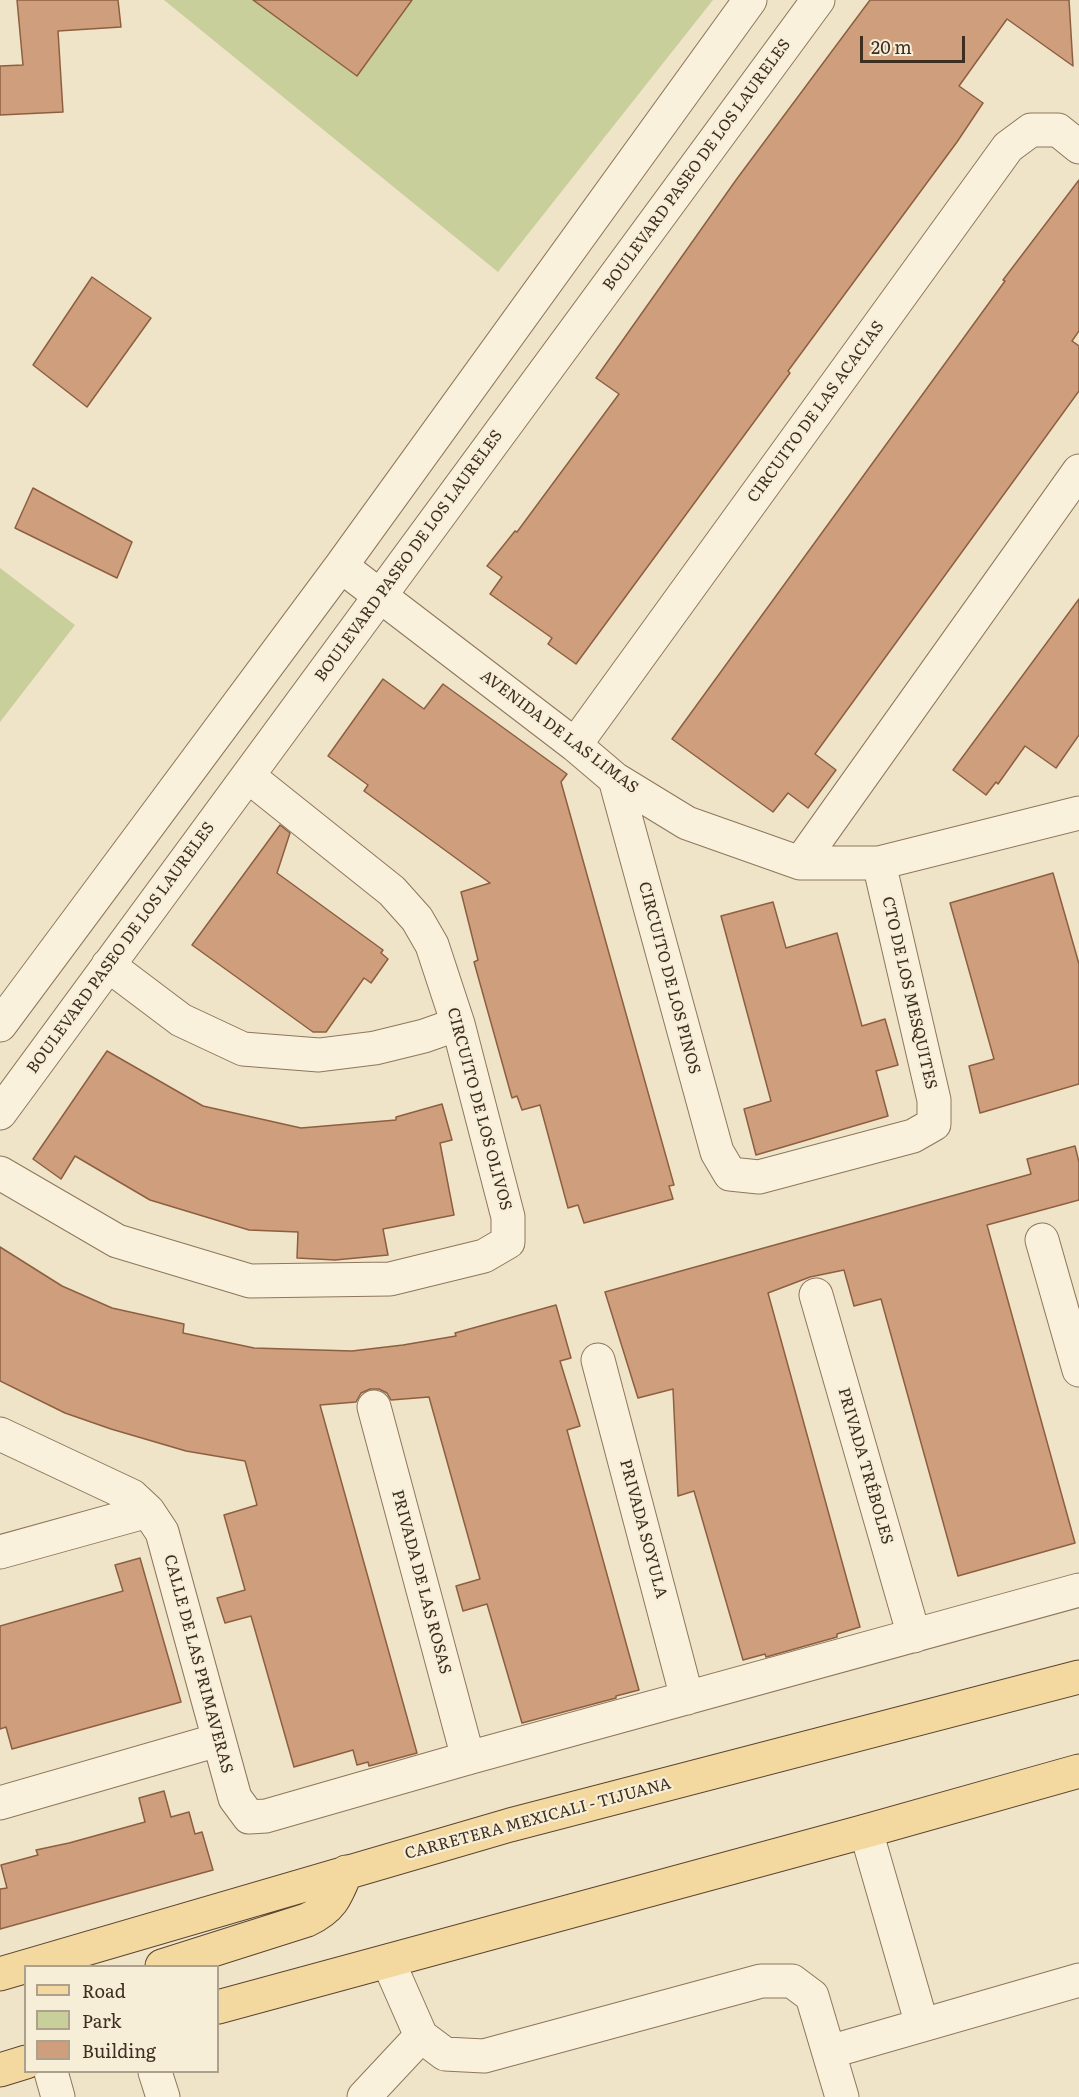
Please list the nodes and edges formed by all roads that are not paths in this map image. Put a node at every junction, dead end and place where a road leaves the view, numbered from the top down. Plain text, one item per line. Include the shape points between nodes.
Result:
1 (750, 0) edge
2 (818, 0) edge
3 (1079, 147) edge
4 (1079, 471) edge
5 (341, 566) junction
6 (381, 595) junction
7 (575, 745) junction
8 (248, 776) junction
9 (615, 779) junction
10 (1079, 813) edge
11 (800, 863) junction
12 (879, 863) junction
13 (108, 965) junction
14 (458, 1024) junction
15 (0, 1025) edge
16 (0, 1113) edge
17 (934, 1124) joint
18 (0, 1173) edge
19 (1042, 1239) dead end
20 (816, 1295) dead end
21 (598, 1360) dead end
22 (1079, 1370) edge
23 (374, 1407) dead end
24 (0, 1434) edge
25 (148, 1511) junction
26 (0, 1552) edge
27 (1079, 1590) edge
28 (914, 1636) junction
29 (1079, 1677) edge
30 (687, 1698) junction
31 (218, 1740) junction
32 (468, 1758) junction
33 (1079, 1771) edge
34 (0, 1803) edge
35 (866, 1831) junction
36 (346, 1872) junction
37 (388, 1961) junction
38 (31, 1965) edge
39 (165, 1965) edge
40 (24, 1967) edge
41 (0, 1974) edge
42 (1079, 1980) edge
43 (219, 2007) edge
44 (922, 2025) junction
45 (421, 2036) junction
46 (829, 2052) junction
47 (24, 2063) edge
48 (0, 2070) edge
49 (51, 2073) edge
50 (155, 2073) edge
51 (58, 2097) edge
52 (163, 2097) edge
53 (364, 2097) edge
54 (842, 2097) edge

1 - 5 street
2 - 6 street, BOULEVARD PASEO DE LOS LAURELES
3 - 7 street, CIRCUITO DE LAS ACACIAS via 1058,130 1031,130 1008,147
4 - 11 street
5 - 6 street, AVENIDA DE LAS LIMAS
5 - 15 street
6 - 7 street, AVENIDA DE LAS LIMAS
6 - 8 street, BOULEVARD PASEO DE LOS LAURELES
7 - 9 street, AVENIDA DE LAS LIMAS
8 - 13 street, BOULEVARD PASEO DE LOS LAURELES
8 - 14 street, CIRCUITO DE LOS OLIVOS via 392,891 417,919 432,945
9 - 11 street, AVENIDA DE LAS LIMAS via 687,823
9 - 17 street, CIRCUITO DE LOS PINOS via 717,1152 730,1174 759,1177 913,1136
10 - 12 street, AVENIDA DE LAS LIMAS
11 - 12 street, AVENIDA DE LAS LIMAS
12 - 17 street, CTO DE LOS MESQUITES via 934,1100
13 - 14 street via 181,1020 243,1049 319,1055 375,1048
13 - 16 street, BOULEVARD PASEO DE LOS LAURELES
14 - 18 street, CIRCUITO DE LOS OLIVOS via 508,1217 508,1242 484,1256 390,1280 250,1281 117,1241
19 - 22 street
20 - 28 street, PRIVADA TRÉBOLES
21 - 30 street, PRIVADA SOYULA
23 - 32 street, PRIVADA DE LAS ROSAS
24 - 25 street via 132,1496
25 - 26 street
25 - 31 street, CALLE DE LAS PRIMAVERAS via 162,1532
27 - 28 street
28 - 30 street
29 - 36 main road, CARRETERA MEXICALI - TIJUANA via 510,1825
30 - 32 street
31 - 32 street, CALLE DE LAS PRIMAVERAS via 235,1798 249,1817 266,1816
31 - 34 street
33 - 35 main road
35 - 37 main road
35 - 44 street
36 - 38 main road, CARRETERA MEXICALI - TIJUANA
36 - 39 main road via 336,1897 323,1912
37 - 43 main road
37 - 45 street
40 - 41 main road, CARRETERA MEXICALI - TIJUANA
42 - 44 street
44 - 46 street
45 - 46 street via 445,2054 484,2056 761,1981 792,1982 812,1996
45 - 53 street
46 - 54 street
47 - 48 main road
49 - 51 street
50 - 52 street

